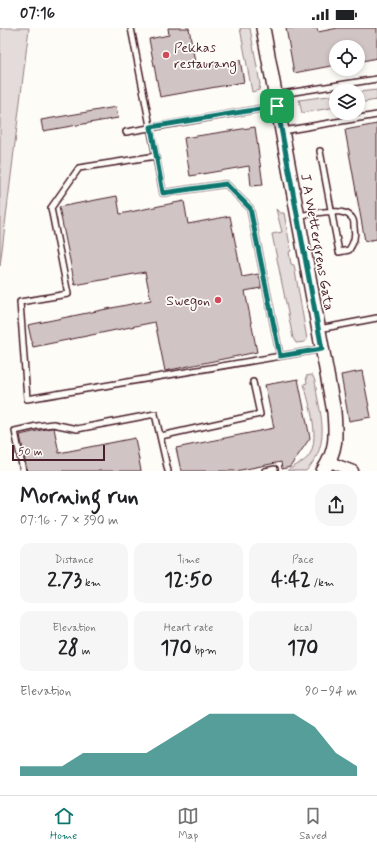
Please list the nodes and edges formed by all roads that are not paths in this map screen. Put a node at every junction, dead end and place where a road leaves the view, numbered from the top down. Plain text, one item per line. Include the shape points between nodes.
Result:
1 (132, 28) edge
2 (263, 28) edge
3 (377, 79) edge
4 (276, 101) junction
5 (377, 115) edge
6 (151, 127) junction
7 (126, 132) dead end
8 (282, 132) junction
9 (320, 151) dead end
10 (156, 156) junction
11 (330, 212) junction
12 (298, 216) junction
13 (377, 318) edge
14 (318, 329) junction
15 (322, 349) junction
16 (280, 356) junction
17 (254, 382) dead end
18 (161, 436) junction
19 (326, 466) edge
20 (275, 469) dead end
21 (23, 471) edge
22 (168, 471) edge
23 (264, 471) edge
24 (352, 471) edge

1 - 6 lane
2 - 4 street, J A Wettergrens Gata
3 - 4 lane
4 - 6 lane
4 - 8 street, J A Wettergrens Gata
5 - 8 lane
6 - 7 lane
6 - 10 lane
8 - 12 street, J A Wettergrens Gata
9 - 11 lane
10 - 16 lane via 163,193 226,184 250,208
10 - 16 lane via 79,168 51,208 68,294 20,302 27,400
11 - 11 lane via 346,213 353,218 355,242 349,250 339,252
11 - 12 lane
12 - 14 street, J A Wettergrens Gata
13 - 14 lane
14 - 15 street, J A Wettergrens Gata
15 - 16 lane
15 - 19 street, J A Wettergrens Gata via 336,436
17 - 18 lane via 260,414
18 - 21 lane via 155,414 77,429 53,424 16,431
18 - 22 lane
19 - 24 street
20 - 23 lane

